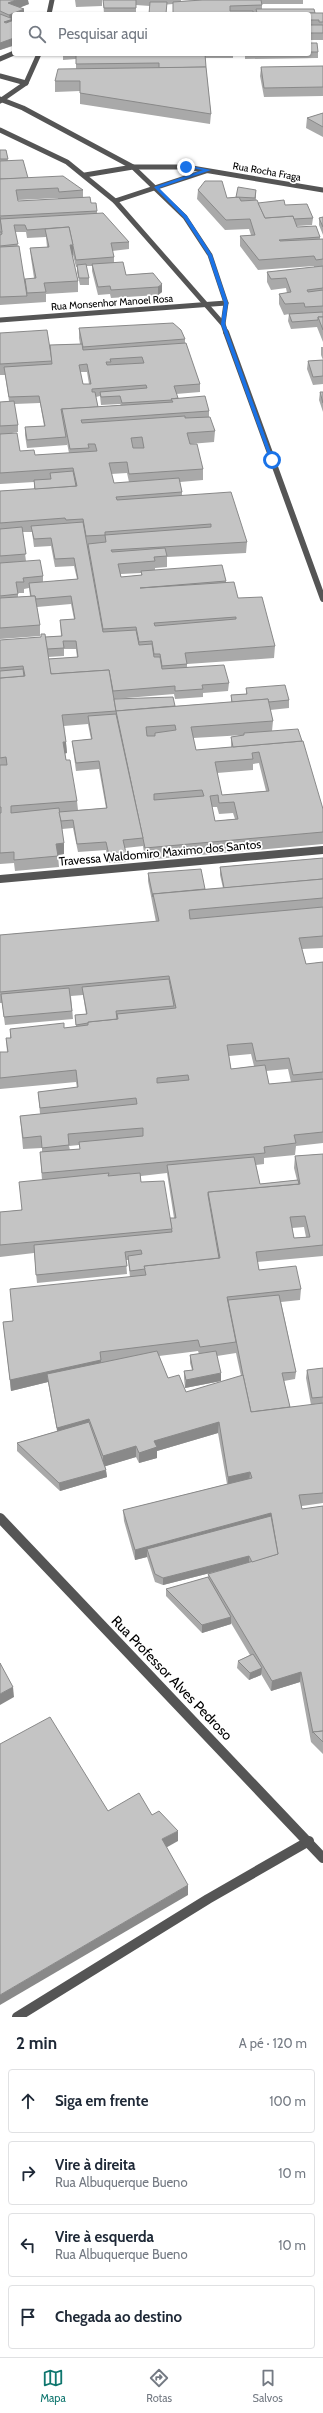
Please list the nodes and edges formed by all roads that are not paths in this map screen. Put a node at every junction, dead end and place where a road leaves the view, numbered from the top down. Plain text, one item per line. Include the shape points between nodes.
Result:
1 (52, 0) edge
2 (49, 12) edge
3 (12, 54) edge
4 (37, 56) edge
5 (0, 59) edge
6 (0, 76) edge
7 (26, 83) junction
8 (1, 100) edge
9 (0, 130) edge
10 (0, 136) edge
11 (26, 142) junction
12 (133, 167) junction
13 (209, 170) junction
14 (85, 176) junction
15 (156, 187) junction
16 (323, 190) edge
17 (115, 201) junction
18 (226, 303) junction
19 (204, 304) junction
20 (0, 320) edge
21 (223, 324) junction
22 (323, 599) edge
23 (323, 850) edge
24 (0, 880) edge
25 (0, 1518) edge
26 (309, 1841) junction
27 (323, 1858) edge
28 (17, 2017) edge

1 - 2 street
3 - 5 street
4 - 7 street
6 - 7 street
7 - 8 street
8 - 12 street via 23,108
9 - 11 street
10 - 11 street
11 - 14 street via 67,162
12 - 13 street, Rua Rocha Fraga via 186,167
12 - 14 street, Rua Rocha Fraga
12 - 15 street
13 - 15 street
13 - 16 street, Rua Rocha Fraga
14 - 17 street
15 - 17 street
15 - 18 street via 186,217 210,255
17 - 19 street
18 - 19 street, Rua Monsenhor Manoel Rosa
18 - 21 street
19 - 20 street, Rua Monsenhor Manoel Rosa
19 - 21 street
21 - 22 street
23 - 24 street, Travessa Waldomiro Maximo dos Santos
25 - 26 street, Rua Professor Alves Pedroso
26 - 27 street, Rua Professor Alves Pedroso
26 - 28 street via 208,1899

